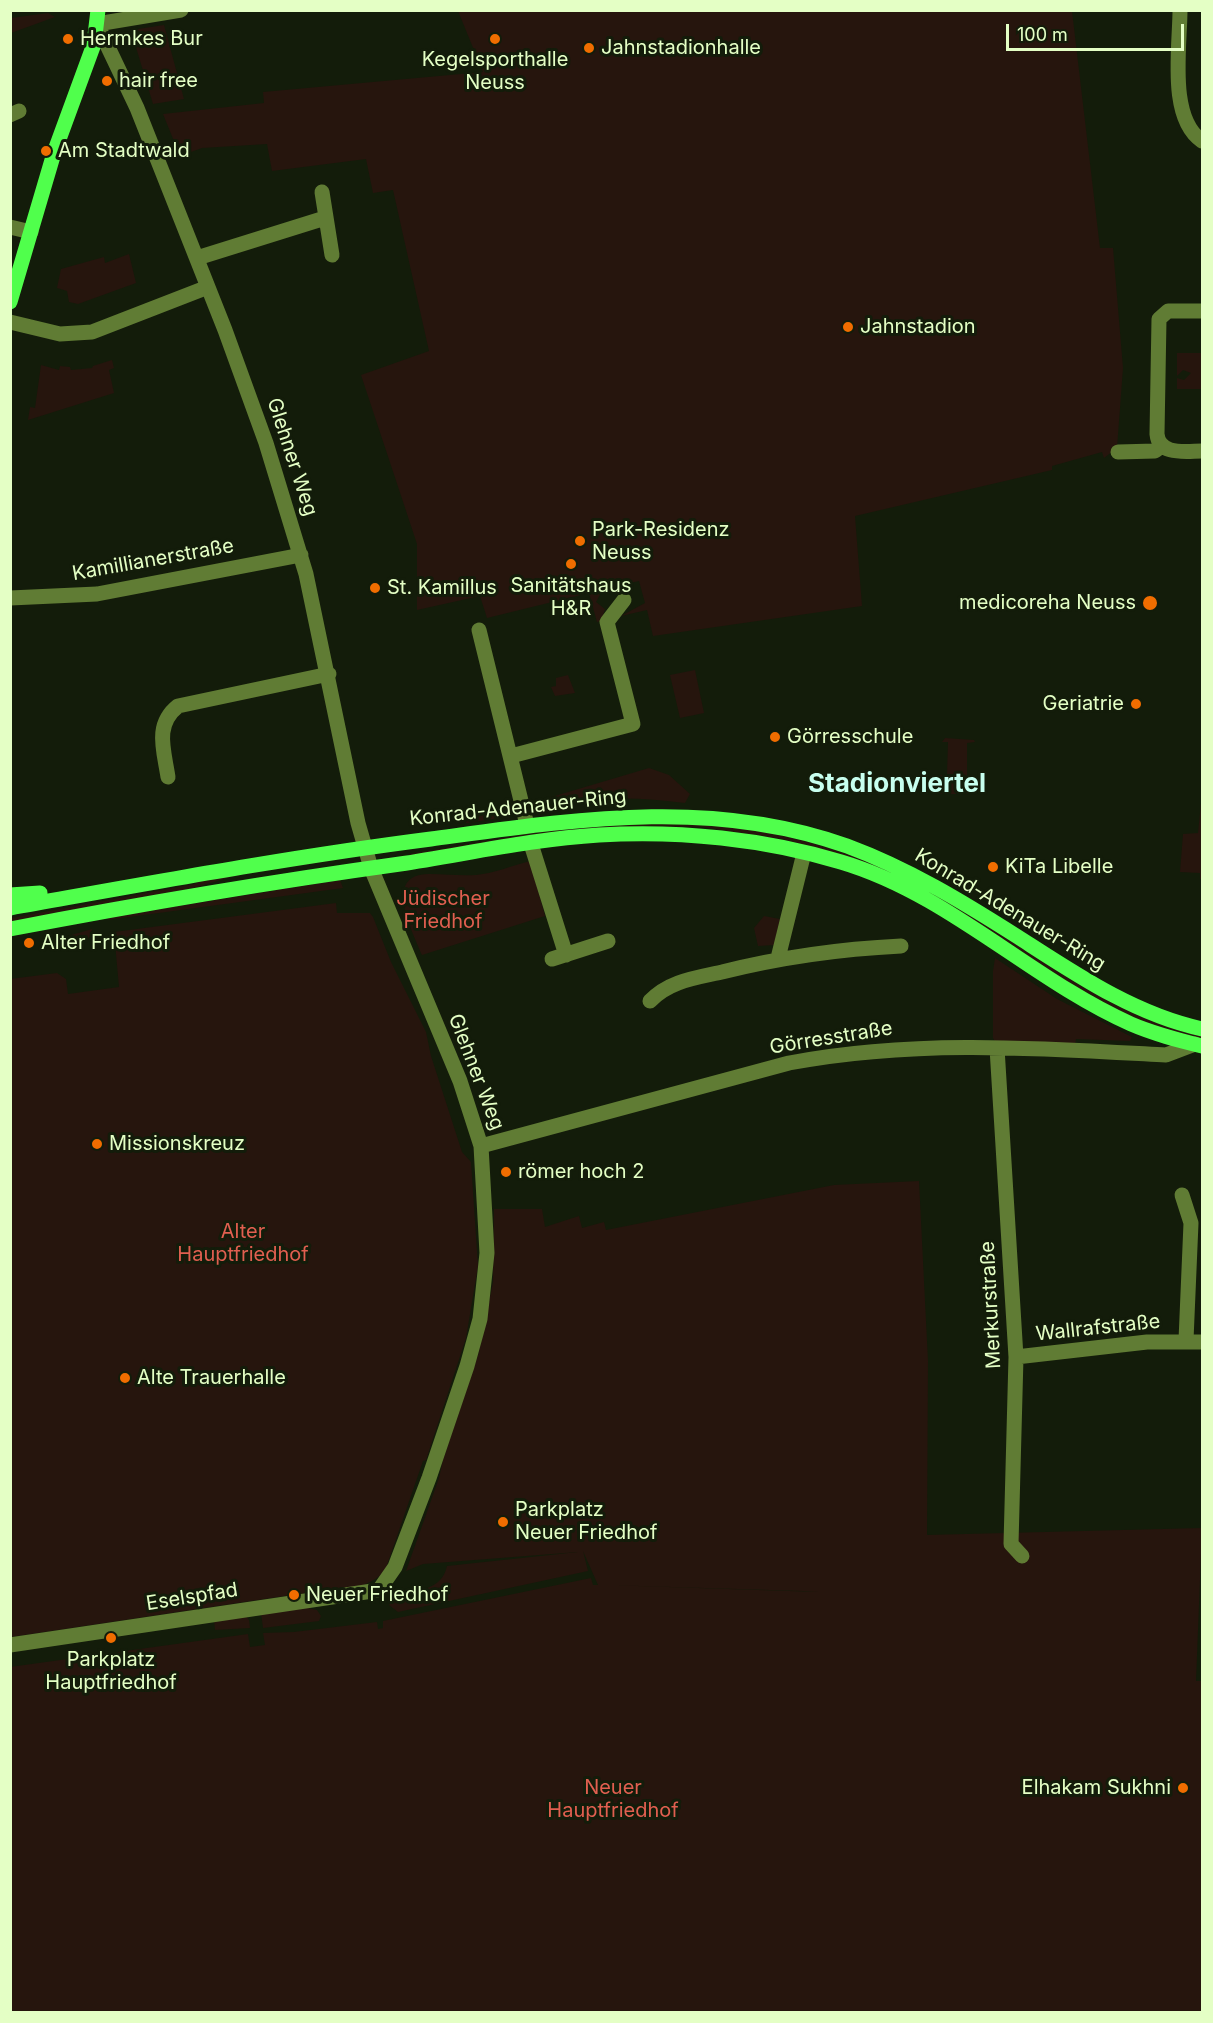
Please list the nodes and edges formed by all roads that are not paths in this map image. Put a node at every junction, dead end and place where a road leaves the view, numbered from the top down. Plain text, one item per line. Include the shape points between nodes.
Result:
1 (181, 10) edge
2 (1180, 10) edge
3 (98, 17) edge
4 (1203, 141) edge
5 (322, 192) dead end
6 (325, 218) junction
7 (10, 227) edge
8 (31, 232) junction
9 (332, 255) dead end
10 (197, 258) junction
11 (208, 287) junction
12 (10, 302) edge
13 (1203, 311) edge
14 (10, 322) edge
15 (1162, 446) junction
16 (1203, 451) edge
17 (1118, 452) dead end
18 (301, 555) junction
19 (10, 598) edge
20 (624, 600) dead end
21 (479, 630) dead end
22 (329, 674) junction
23 (511, 756) junction
24 (168, 777) dead end
25 (528, 825) junction
26 (531, 844) junction
27 (365, 848) junction
28 (804, 853) junction
29 (371, 868) junction
30 (84, 894) junction
31 (10, 895) edge
32 (10, 908) edge
33 (10, 929) edge
34 (608, 941) dead end
35 (901, 946) dead end
36 (778, 958) junction
37 (650, 1001) dead end
38 (1203, 1029) edge
39 (1199, 1045) edge
40 (997, 1048) junction
41 (481, 1146) junction
42 (1182, 1195) dead end
43 (1185, 1340) junction
44 (1203, 1342) edge
45 (1016, 1358) junction
46 (1022, 1556) dead end
47 (379, 1590) joint
48 (10, 1645) edge

1 - 3 street
2 - 4 street via 1180,102 1188,126
3 - 8 main road via 87,68 54,153
3 - 10 street, Glehner Weg
5 - 6 street
6 - 9 street
6 - 10 street
7 - 8 street
8 - 12 main road
10 - 11 street, Glehner Weg
11 - 14 street via 92,332 60,334
11 - 18 street, Glehner Weg via 245,384
13 - 15 street via 1165,312 1158,319 1157,434
15 - 16 street via 1169,450
15 - 17 street via 1155,452
18 - 19 street, Kamillianerstraße via 97,594
18 - 22 street, Glehner Weg
20 - 23 street via 607,622 633,724
21 - 23 street
22 - 24 street via 178,706 162,727
22 - 27 street, Glehner Weg
23 - 25 street
25 - 27 main road, Konrad-Adenauer-Ring
25 - 38 main road, Konrad-Adenauer-Ring via 596,818 693,817 749,822 844,845 933,884 1123,1001 1170,1021
26 - 28 main road, Konrad-Adenauer-Ring via 641,834 747,842
26 - 29 main road, Konrad-Adenauer-Ring
26 - 34 street, Konrad-Adenauer-Ring via 559,957
27 - 29 street, Glehner Weg
27 - 30 main road, Konrad-Adenauer-Ring
28 - 36 street
28 - 39 main road, Konrad-Adenauer-Ring via 842,862 898,884 1114,1016
29 - 33 main road, Konrad-Adenauer-Ring
29 - 41 street, Glehner Weg via 460,1081
30 - 31 main road via 62,891
30 - 32 main road, Konrad-Adenauer-Ring
35 - 36 street
36 - 37 street via 670,985
39 - 40 street, Görresstraße via 1166,1055
40 - 41 street, Görresstraße via 941,1046 830,1055
40 - 45 street, Merkurstraße
41 - 47 street, Glehner Weg via 487,1253 480,1319 429,1478 395,1567
42 - 43 street, Wallrafstraße via 1191,1223
43 - 44 street, Wallrafstraße
43 - 45 street, Wallrafstraße
45 - 46 street, Merkurstraße via 1011,1544
47 - 48 street, Eselspfad

